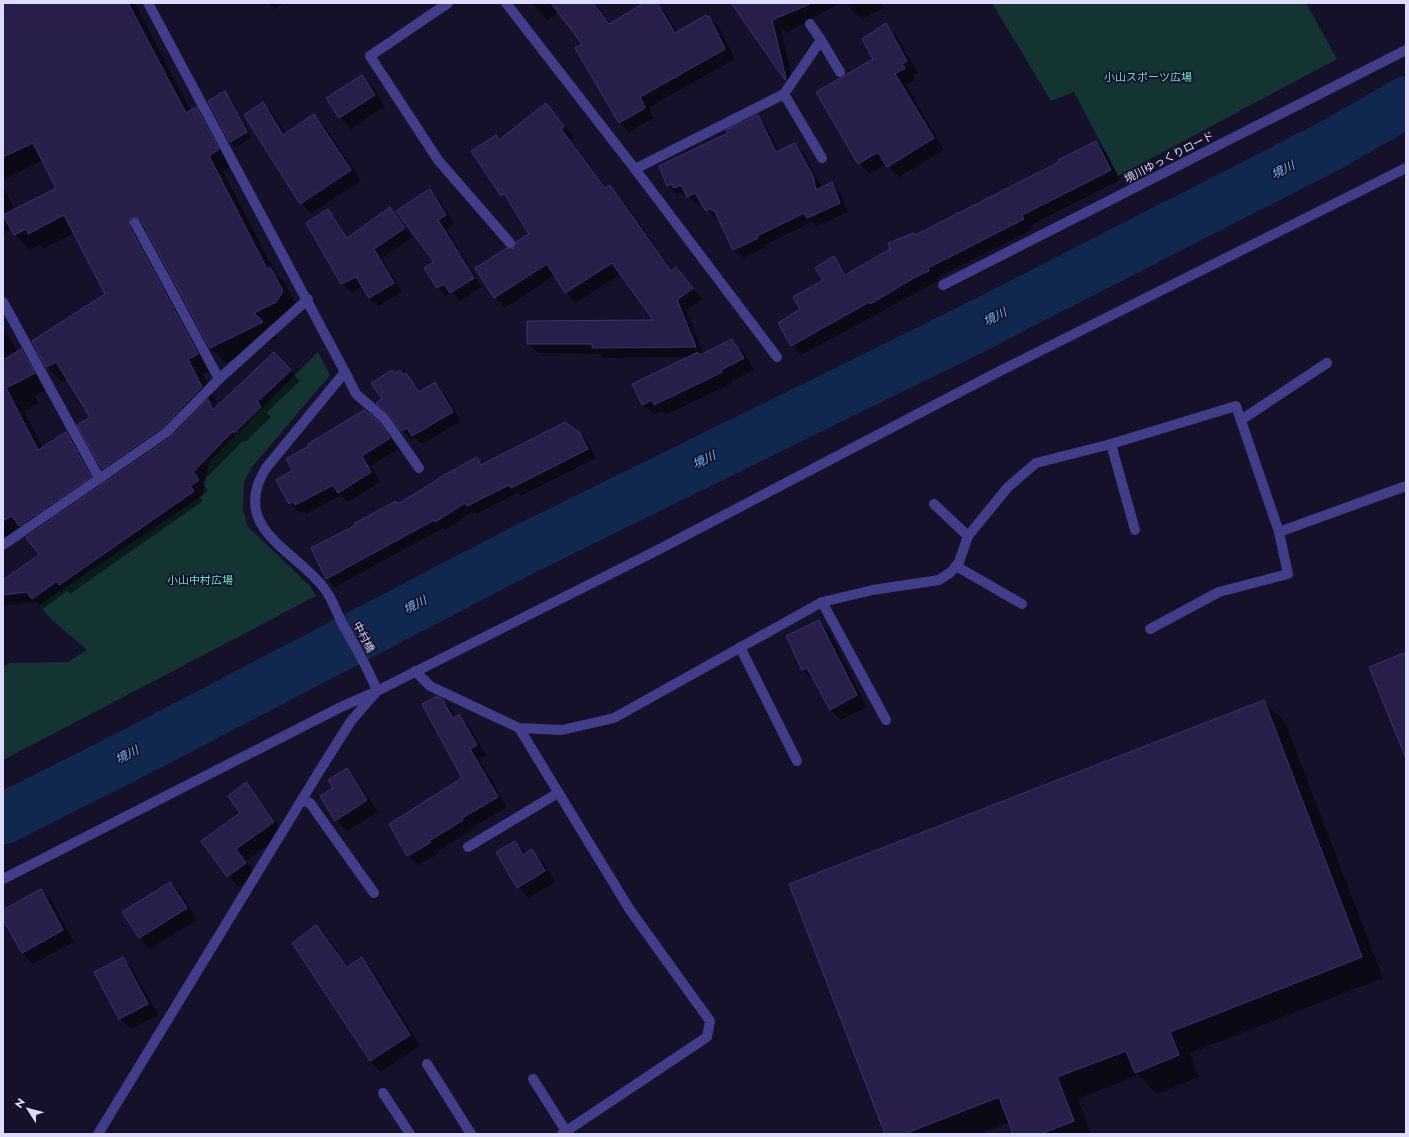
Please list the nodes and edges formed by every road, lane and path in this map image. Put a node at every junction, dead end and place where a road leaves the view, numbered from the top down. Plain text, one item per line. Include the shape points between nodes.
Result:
1 (148, 3) edge
2 (448, 3) edge
3 (506, 3) edge
4 (810, 24) dead end
5 (821, 40) junction
6 (1406, 50) edge
7 (840, 72) dead end
8 (784, 94) junction
9 (822, 158) dead end
10 (1406, 168) edge
11 (636, 169) junction
12 (135, 223) dead end
13 (510, 243) dead end
14 (943, 285) dead end
15 (308, 299) junction
16 (3, 302) edge
17 (777, 357) dead end
18 (1327, 362) dead end
19 (345, 372) junction
20 (219, 379) junction
21 (1241, 420) junction
22 (1111, 444) junction
23 (419, 468) dead end
24 (99, 478) junction
25 (1406, 486) edge
26 (934, 504) dead end
27 (1135, 530) dead end
28 (1279, 532) junction
29 (968, 536) junction
30 (3, 545) edge
31 (956, 566) junction
32 (822, 602) junction
33 (1022, 604) dead end
34 (1150, 629) dead end
35 (740, 647) junction
36 (414, 671) junction
37 (377, 691) junction
38 (886, 720) dead end
39 (520, 728) junction
40 (797, 761) dead end
41 (558, 793) junction
42 (302, 800) junction
43 (468, 847) dead end
44 (3, 879) edge
45 (374, 893) dead end
46 (427, 1064) dead end
47 (533, 1079) dead end
48 (383, 1093) dead end
49 (564, 1133) edge
50 (98, 1134) edge
51 (410, 1134) edge
52 (471, 1134) edge

1 - 15 street
2 - 13 street via 370,56 438,160
3 - 11 street
4 - 5 street
5 - 7 street
5 - 8 street
6 - 14 street, 境川ゆっくりロード
8 - 9 street
8 - 11 street
10 - 36 street via 998,372 657,550
11 - 17 street
12 - 20 street
15 - 19 street
15 - 20 street
16 - 24 street
18 - 21 street
19 - 23 street via 356,394 384,418
19 - 37 street, 中村橋 via 266,468 259,479 256,491 256,511 262,528 324,588
20 - 24 street via 167,432
21 - 22 street via 1236,406
21 - 28 street
22 - 27 street
22 - 29 street via 1036,463 1008,487
24 - 30 street
25 - 28 street
26 - 29 street
28 - 34 street via 1288,574 1219,592
29 - 31 street
31 - 32 street via 952,572 939,580 873,590
31 - 33 street
32 - 35 street
32 - 38 street
35 - 39 street via 614,718 562,730
35 - 40 street
36 - 37 street
36 - 39 street via 430,686
37 - 42 street via 351,721
37 - 44 street via 334,710
39 - 41 street
41 - 43 street
41 - 49 street via 630,910 710,1021 707,1038
42 - 45 street via 310,803
42 - 50 street
46 - 52 street
47 - 49 street
48 - 51 street

